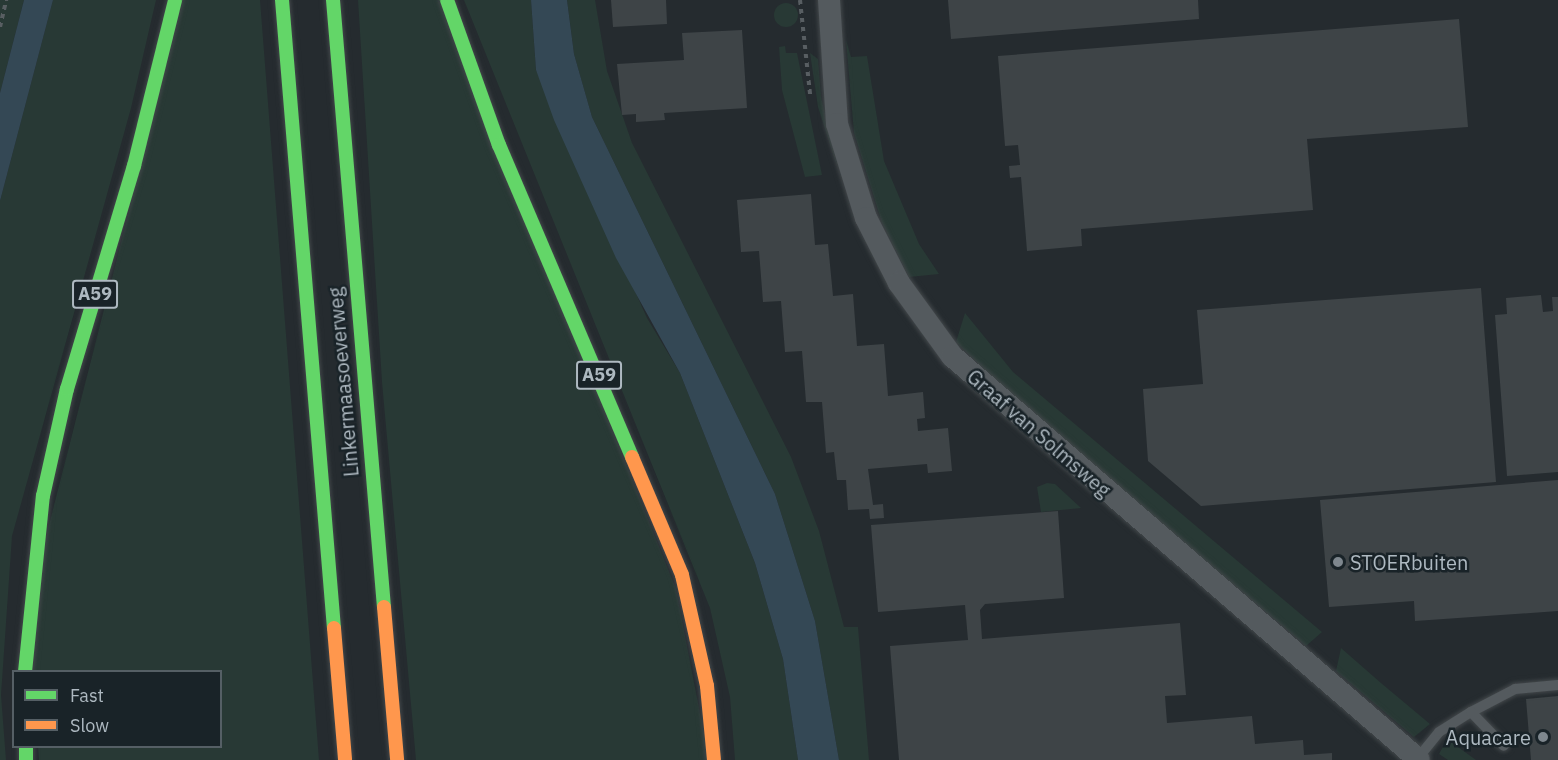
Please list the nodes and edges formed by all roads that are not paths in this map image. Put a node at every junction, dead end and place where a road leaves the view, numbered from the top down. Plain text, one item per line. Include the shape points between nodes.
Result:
1 (176, 0) edge
2 (282, 0) edge
3 (333, 0) edge
4 (447, 0) edge
5 (829, 0) edge
6 (25, 670) edge
7 (1558, 685) edge
8 (1471, 712) junction
9 (1504, 746) dead end
10 (1418, 759) edge
11 (345, 760) edge
12 (397, 760) edge
13 (714, 760) edge

1 - 6 highway, A59 via 64,400 43,496
2 - 11 highway, Linkermaasoeverweg
3 - 12 highway, Linkermaasoeverweg
4 - 13 highway, A59 via 499,145 682,575 707,686
5 - 10 street, Graaf van Solmsweg via 837,124 866,218 899,283 952,356
7 - 8 lane via 1515,689
8 - 9 lane
8 - 10 lane via 1439,732

